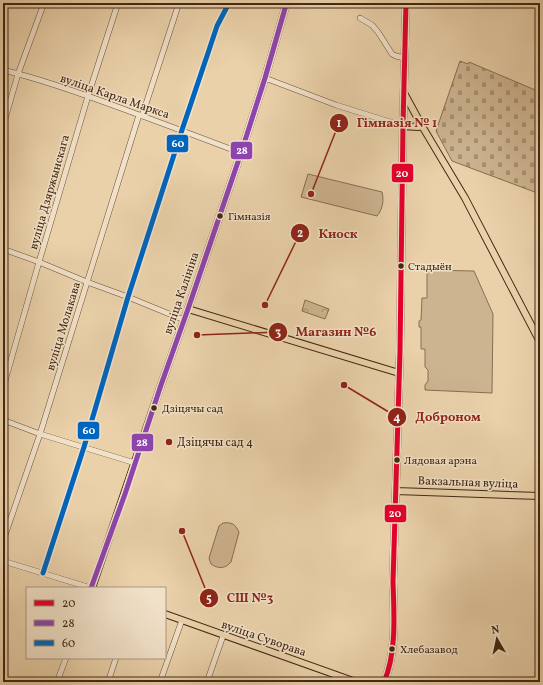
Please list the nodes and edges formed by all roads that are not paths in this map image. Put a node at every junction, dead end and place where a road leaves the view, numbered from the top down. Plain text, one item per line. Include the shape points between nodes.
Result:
1 (44, 3) edge
2 (118, 3) edge
3 (179, 3) edge
4 (229, 3) edge
5 (285, 3) edge
6 (406, 3) edge
7 (360, 18) dead end
8 (404, 58) junction
9 (3, 70) edge
10 (18, 74) junction
11 (264, 78) junction
12 (404, 91) junction
13 (88, 96) junction
14 (141, 116) junction
15 (3, 126) edge
16 (403, 126) junction
17 (422, 126) junction
18 (182, 130) junction
19 (241, 153) junction
20 (3, 249) edge
21 (39, 262) junction
22 (86, 282) junction
23 (128, 297) junction
24 (188, 309) junction
25 (184, 320) junction
26 (540, 342) edge
27 (399, 373) junction
28 (3, 388) edge
29 (3, 420) edge
30 (40, 434) junction
31 (84, 447) junction
32 (135, 463) junction
33 (396, 491) junction
34 (540, 496) edge
35 (3, 541) edge
36 (3, 561) edge
37 (43, 573) junction
38 (88, 587) edge
39 (91, 587) edge
40 (166, 614) edge
41 (182, 620) junction
42 (223, 636) junction
43 (66, 659) edge
44 (116, 659) edge
45 (57, 682) edge
46 (108, 682) edge
47 (160, 682) edge
48 (208, 682) edge
49 (356, 682) edge
50 (384, 682) edge

1 - 10 street
2 - 13 street, вуліца Дзяржынскага
3 - 14 street, вуліца Молакава
4 - 18 street via 217,26
5 - 11 main road, вуліца Калініна
6 - 8 main road
7 - 8 street via 372,25 392,54
8 - 12 main road
9 - 10 street, вуліца Карла Маркса
10 - 13 street, вуліца Карла Маркса
10 - 15 street
11 - 16 street via 336,105
11 - 19 main road, вуліца Калініна
12 - 16 main road
12 - 17 main road
13 - 14 street, вуліца Карла Маркса
13 - 21 street, вуліца Дзяржынскага
14 - 18 street, вуліца Карла Маркса
14 - 22 street, вуліца Молакава
16 - 17 main road
16 - 27 main road
17 - 26 main road via 465,198
18 - 19 street, вуліца Карла Маркса
18 - 23 street
19 - 24 main road, вуліца Калініна
20 - 21 street
21 - 22 street
21 - 28 street, вуліца Дзяржынскага
22 - 23 street
22 - 30 street, вуліца Молакава
23 - 25 street
23 - 31 street
24 - 25 main road, вуліца Калініна
24 - 27 main road
25 - 32 main road, вуліца Калініна
27 - 33 main road
29 - 30 street
30 - 31 street
30 - 35 street, вуліца Молакава
31 - 32 street
31 - 37 street
32 - 39 main road, вуліца Калініна
33 - 34 main road, Вакзальная вуліца
33 - 50 main road via 393,636 389,670
36 - 37 street
37 - 38 street
40 - 41 main road, вуліца Суворава
41 - 42 main road, вуліца Суворава
41 - 47 street
42 - 48 street
42 - 49 main road, вуліца Суворава
43 - 45 street
44 - 46 street

